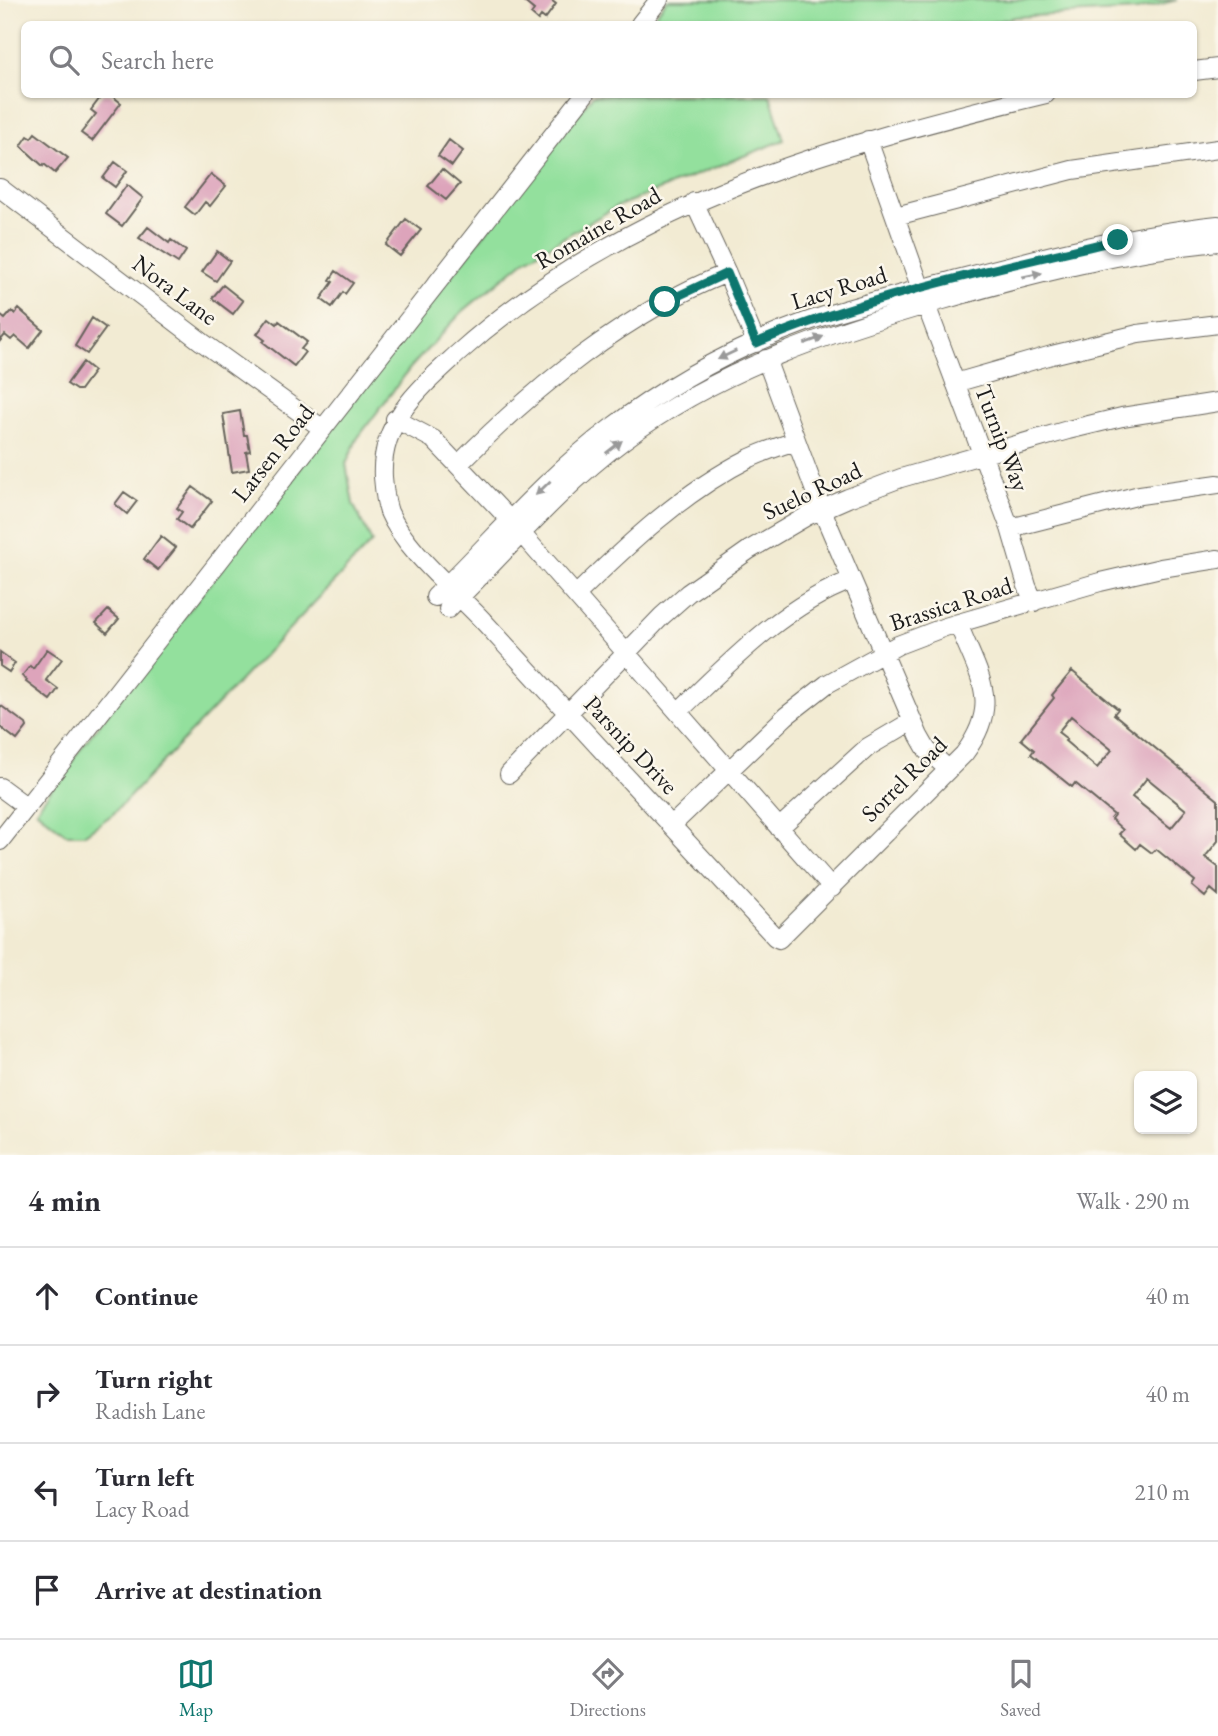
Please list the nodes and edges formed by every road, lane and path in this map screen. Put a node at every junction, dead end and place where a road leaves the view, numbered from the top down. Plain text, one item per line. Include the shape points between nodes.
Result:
1 (659, 0) edge
2 (642, 21) edge
3 (1218, 68) edge
4 (1197, 71) edge
5 (581, 98) edge
6 (1031, 98) edge
7 (868, 140) junction
8 (1218, 149) edge
9 (0, 188) edge
10 (694, 202) junction
11 (896, 216) junction
12 (1218, 225) edge
13 (1218, 242) edge
14 (727, 273) junction
15 (924, 297) junction
16 (1218, 324) edge
17 (756, 343) junction
18 (766, 359) junction
19 (955, 383) junction
20 (1218, 402) edge
21 (396, 419) junction
22 (323, 429) junction
23 (796, 441) junction
24 (982, 455) junction
25 (458, 464) junction
26 (1218, 484) edge
27 (822, 510) junction
28 (516, 526) junction
29 (1010, 528) junction
30 (1218, 559) edge
31 (852, 580) junction
32 (576, 595) junction
33 (1031, 596) junction
34 (448, 597) junction
35 (958, 623) junction
36 (626, 653) junction
37 (882, 653) junction
38 (678, 712) junction
39 (568, 714) junction
40 (912, 721) junction
41 (947, 769) junction
42 (729, 770) junction
43 (509, 774) dead end
44 (0, 787) edge
45 (27, 807) junction
46 (672, 825) junction
47 (779, 828) junction
48 (0, 841) edge
49 (832, 888) junction
50 (779, 939) joint

1 - 2 street
3 - 4 street
5 - 22 street, Larsen Road
6 - 7 street, Romaine Road
7 - 10 street, Romaine Road
7 - 11 street, Turnip Way
8 - 11 street via 1072,170
9 - 22 street, Nora Lane
10 - 14 street
10 - 21 street, Romaine Road via 607,246 534,293 437,372
11 - 15 street, Turnip Way
12 - 15 street, Lacy Road via 1118,240 1012,264
15 -> 13 street, Lacy Road via 1162,248
14 - 17 street
14 - 25 street via 665,302 592,348 520,405
15 - 17 street, Lacy Road via 826,316
18 -> 15 street, Lacy Road
15 - 19 street, Turnip Way
16 - 19 street via 1138,334
17 -> 28 street, Lacy Road via 710,364 628,416 570,462
18 - 23 street
28 -> 18 street, Lacy Road via 635,431
19 - 24 street, Turnip Way
20 - 24 street, Suelo Road via 1122,416
21 - 25 street via 429,436
21 - 34 street, Romaine Road via 383,454 388,510
22 - 45 street, Larsen Road
23 - 27 street
23 - 32 street via 749,459 695,493 651,526
24 - 27 street, Suelo Road via 901,478
24 - 29 street, Turnip Way
25 - 28 street
26 - 29 street via 1140,495
27 - 31 street
27 - 36 street, Suelo Road via 709,577
28 - 32 street
28 - 34 street, Lacy Road
29 - 33 street, Turnip Way
30 - 33 street, Brassica Road
31 - 37 street
31 - 38 street via 812,600 762,635
32 - 36 street
33 - 35 street, Brassica Road
34 - 39 street, Parsnip Drive
35 - 37 street, Brassica Road
35 - 41 street, Sorrel Road via 983,685 985,718 964,754
36 - 38 street
36 - 39 street, Suelo Road
37 - 40 street
37 - 42 street, Brassica Road via 818,691
38 - 42 street
39 - 43 street, Suelo Road
39 - 46 street, Parsnip Drive
40 - 41 street via 927,750
40 - 47 street via 868,747
41 - 49 street, Sorrel Road
42 - 46 street, Brassica Road
42 - 47 street
44 - 45 street
45 - 48 street, Larsen Road
46 - 50 street, Parsnip Drive
47 - 49 street
49 - 50 street, Sorrel Road

